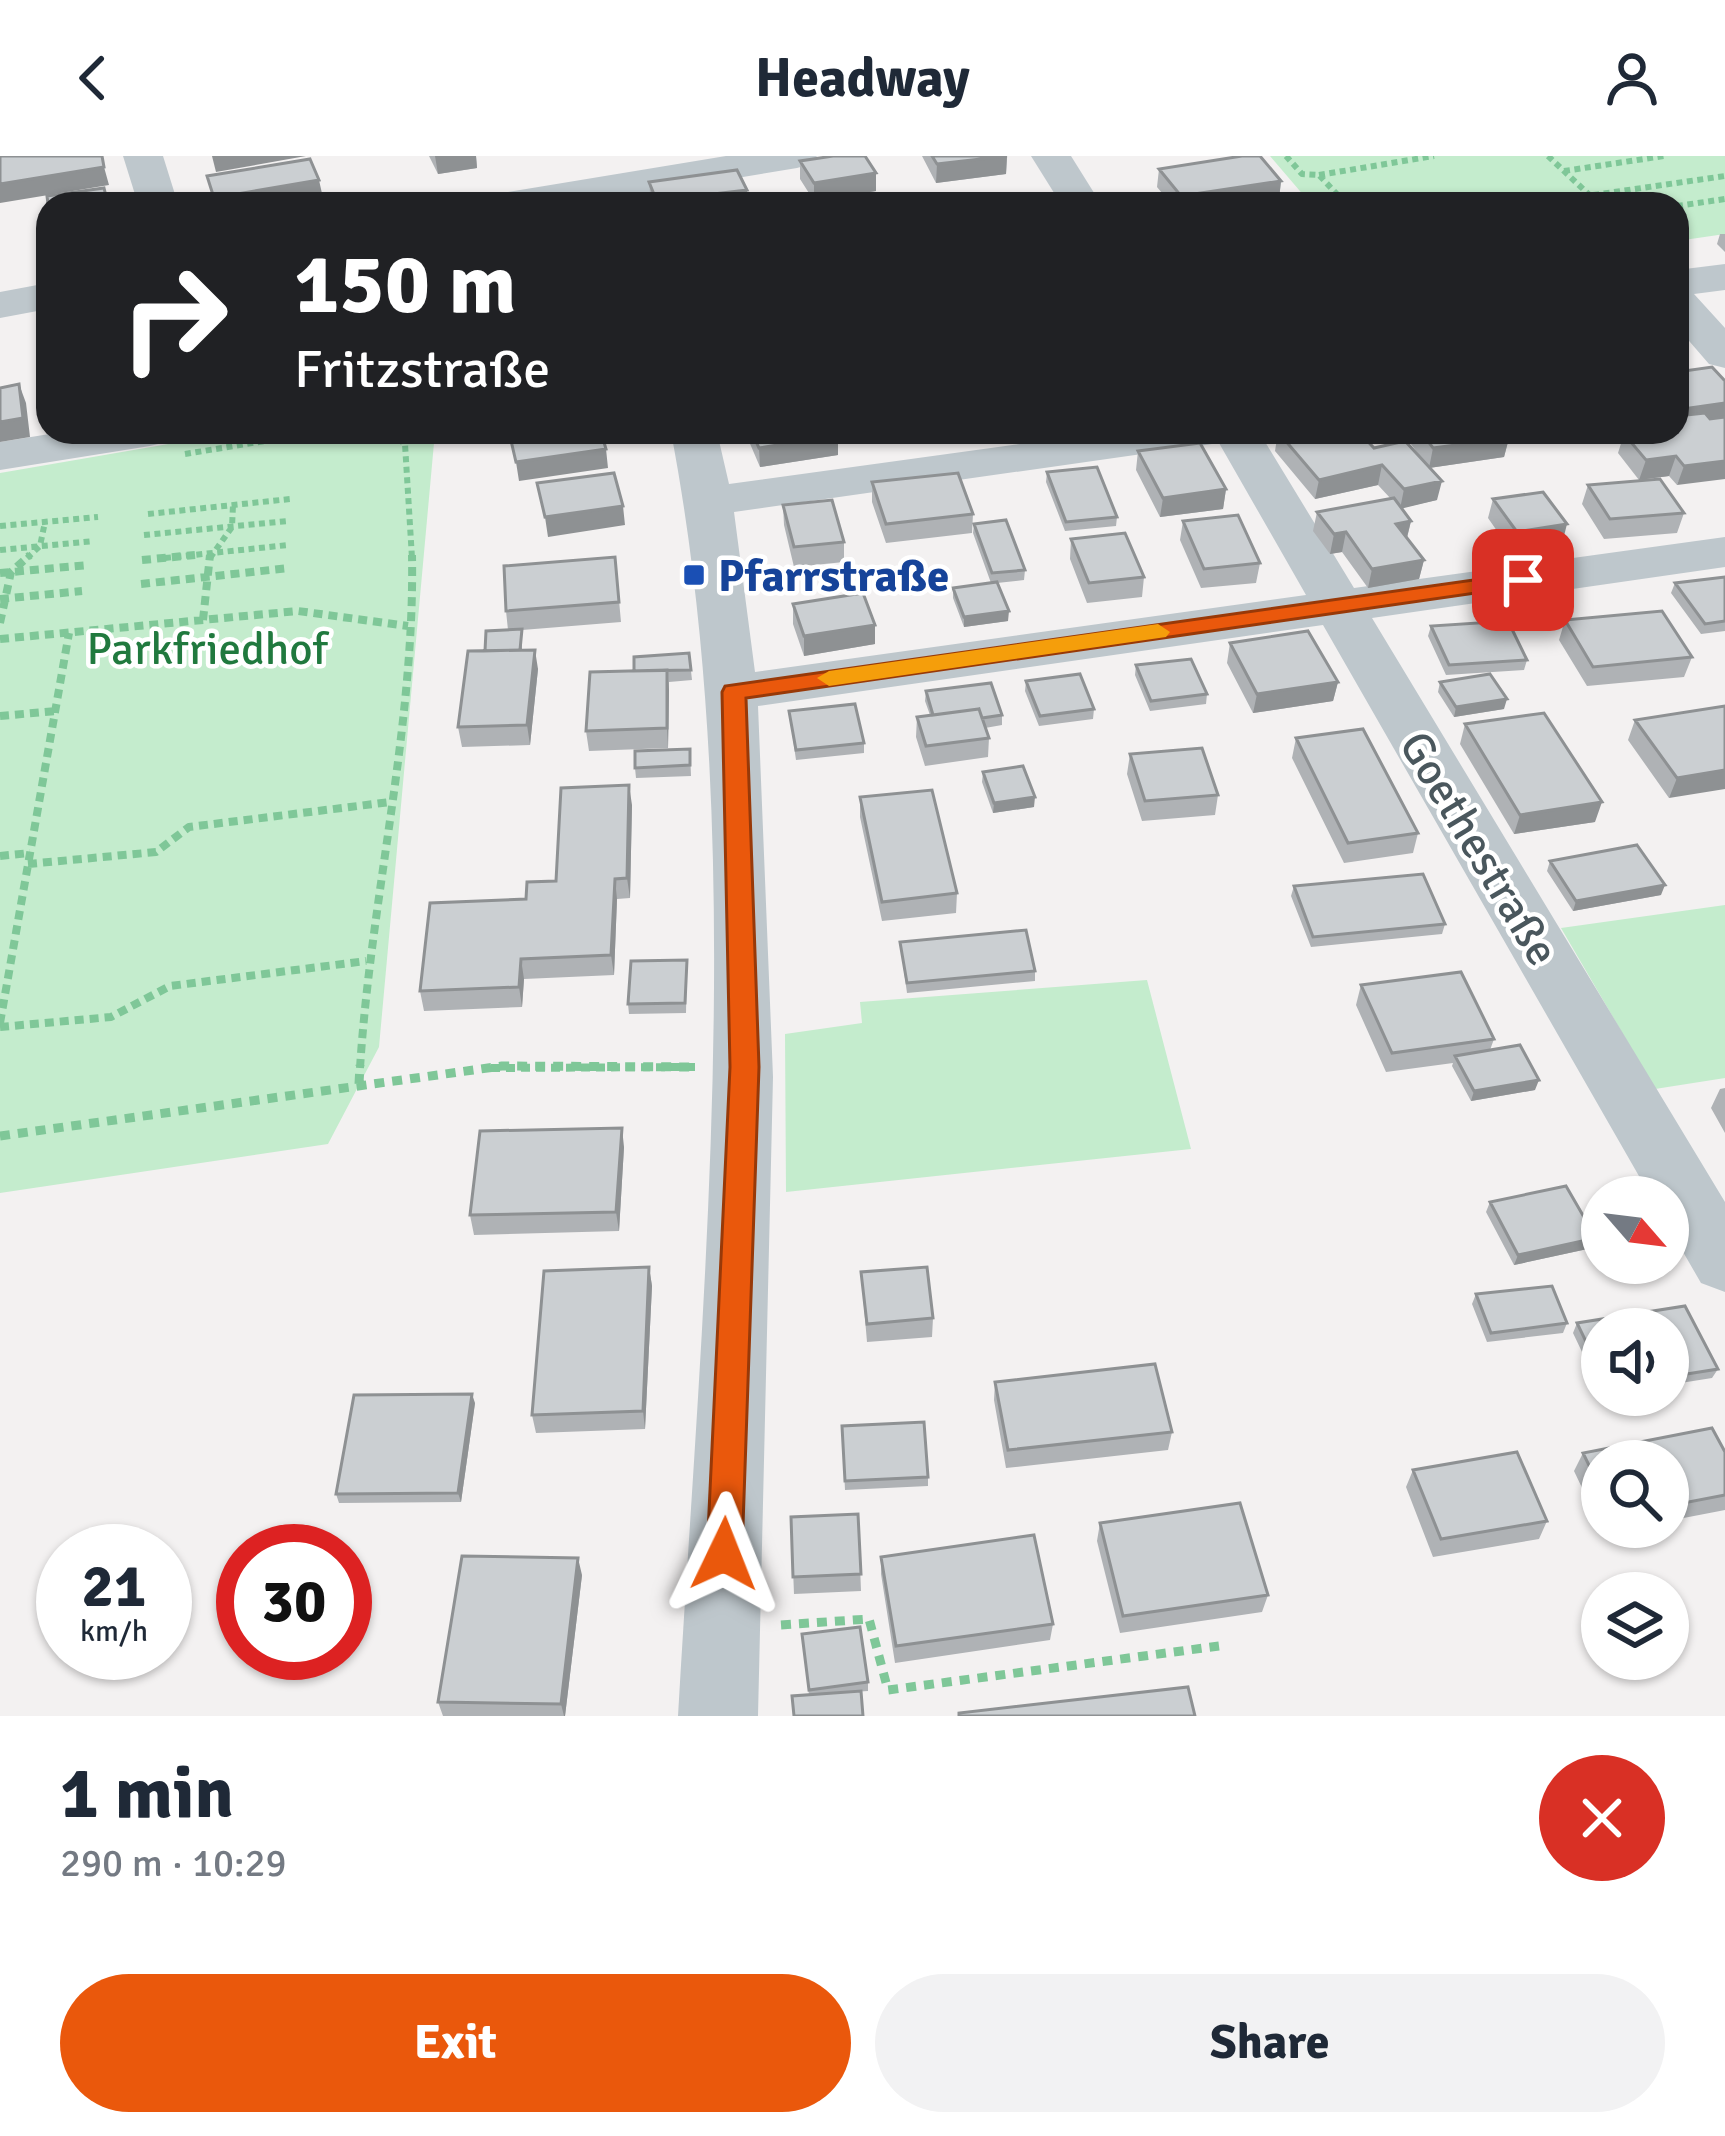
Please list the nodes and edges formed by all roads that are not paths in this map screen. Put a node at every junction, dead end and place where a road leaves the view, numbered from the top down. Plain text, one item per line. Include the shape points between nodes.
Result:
1 (142, 156) edge
2 (797, 156) edge
3 (1051, 156) edge
4 (577, 183) edge
5 (154, 192) edge
6 (547, 192) edge
7 (1074, 192) edge
8 (1725, 278) edge
9 (1689, 282) edge
10 (36, 298) edge
11 (0, 305) edge
12 (1689, 318) edge
13 (1712, 352) edge
14 (75, 444) edge
15 (697, 444) edge
16 (1122, 444) edge
17 (1243, 444) edge
18 (0, 456) edge
19 (710, 501) junction
20 (1725, 552) edge
21 (1338, 606) junction
22 (734, 692) junction
23 (1725, 1263) edge
24 (718, 1716) edge

1 - 5 street
2 - 4 street
3 - 7 street
4 - 6 street
8 - 9 street
10 - 11 street
12 - 13 street
14 - 18 street
15 - 19 street
16 - 19 street
17 - 21 street, Goethestraße
19 - 22 street
20 - 21 street
21 - 22 street
21 - 23 street, Goethestraße
22 - 24 street via 745,1067

